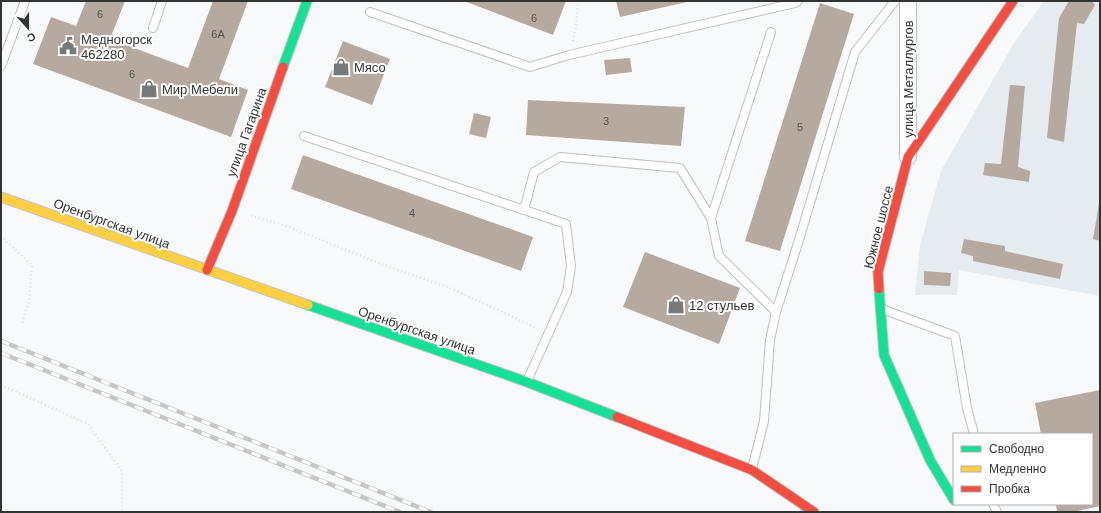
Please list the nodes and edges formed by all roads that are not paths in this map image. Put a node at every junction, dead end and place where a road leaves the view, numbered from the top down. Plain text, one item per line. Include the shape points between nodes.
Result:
1 (26, 1) edge
2 (162, 1) edge
3 (307, 1) edge
4 (798, 1) edge
5 (894, 1) edge
6 (908, 1) edge
7 (1014, 1) edge
8 (370, 12) dead end
9 (153, 28) dead end
10 (771, 32) dead end
11 (1, 66) edge
12 (304, 136) dead end
13 (908, 157) junction
14 (1, 197) edge
15 (524, 210) junction
16 (712, 218) junction
17 (207, 270) junction
18 (881, 309) junction
19 (776, 312) junction
20 (527, 382) junction
21 (974, 433) edge
22 (752, 470) junction
23 (953, 499) edge
24 (814, 512) edge

1 - 11 lane
2 - 9 lane
3 - 17 street, улица Гагарина via 232,211
4 - 8 lane via 569,55 530,67
5 - 19 lane via 855,52
6 - 13 street, улица Металлургов
7 - 13 street, Южное шоссе
10 - 16 lane
12 - 15 lane
13 - 18 street, Южное шоссе via 878,272
14 - 17 street, Оренбургская улица
15 - 16 lane via 534,172 560,157 680,168
15 - 20 lane via 566,224 571,266 567,292
16 - 19 lane via 719,256
17 - 20 street, Оренбургская улица
18 - 21 lane via 955,336
18 - 23 street, Южное шоссе via 884,355 930,460
19 - 22 lane via 770,340 764,420
20 - 22 street, Оренбургская улица
22 - 24 street, Оренбургская улица

